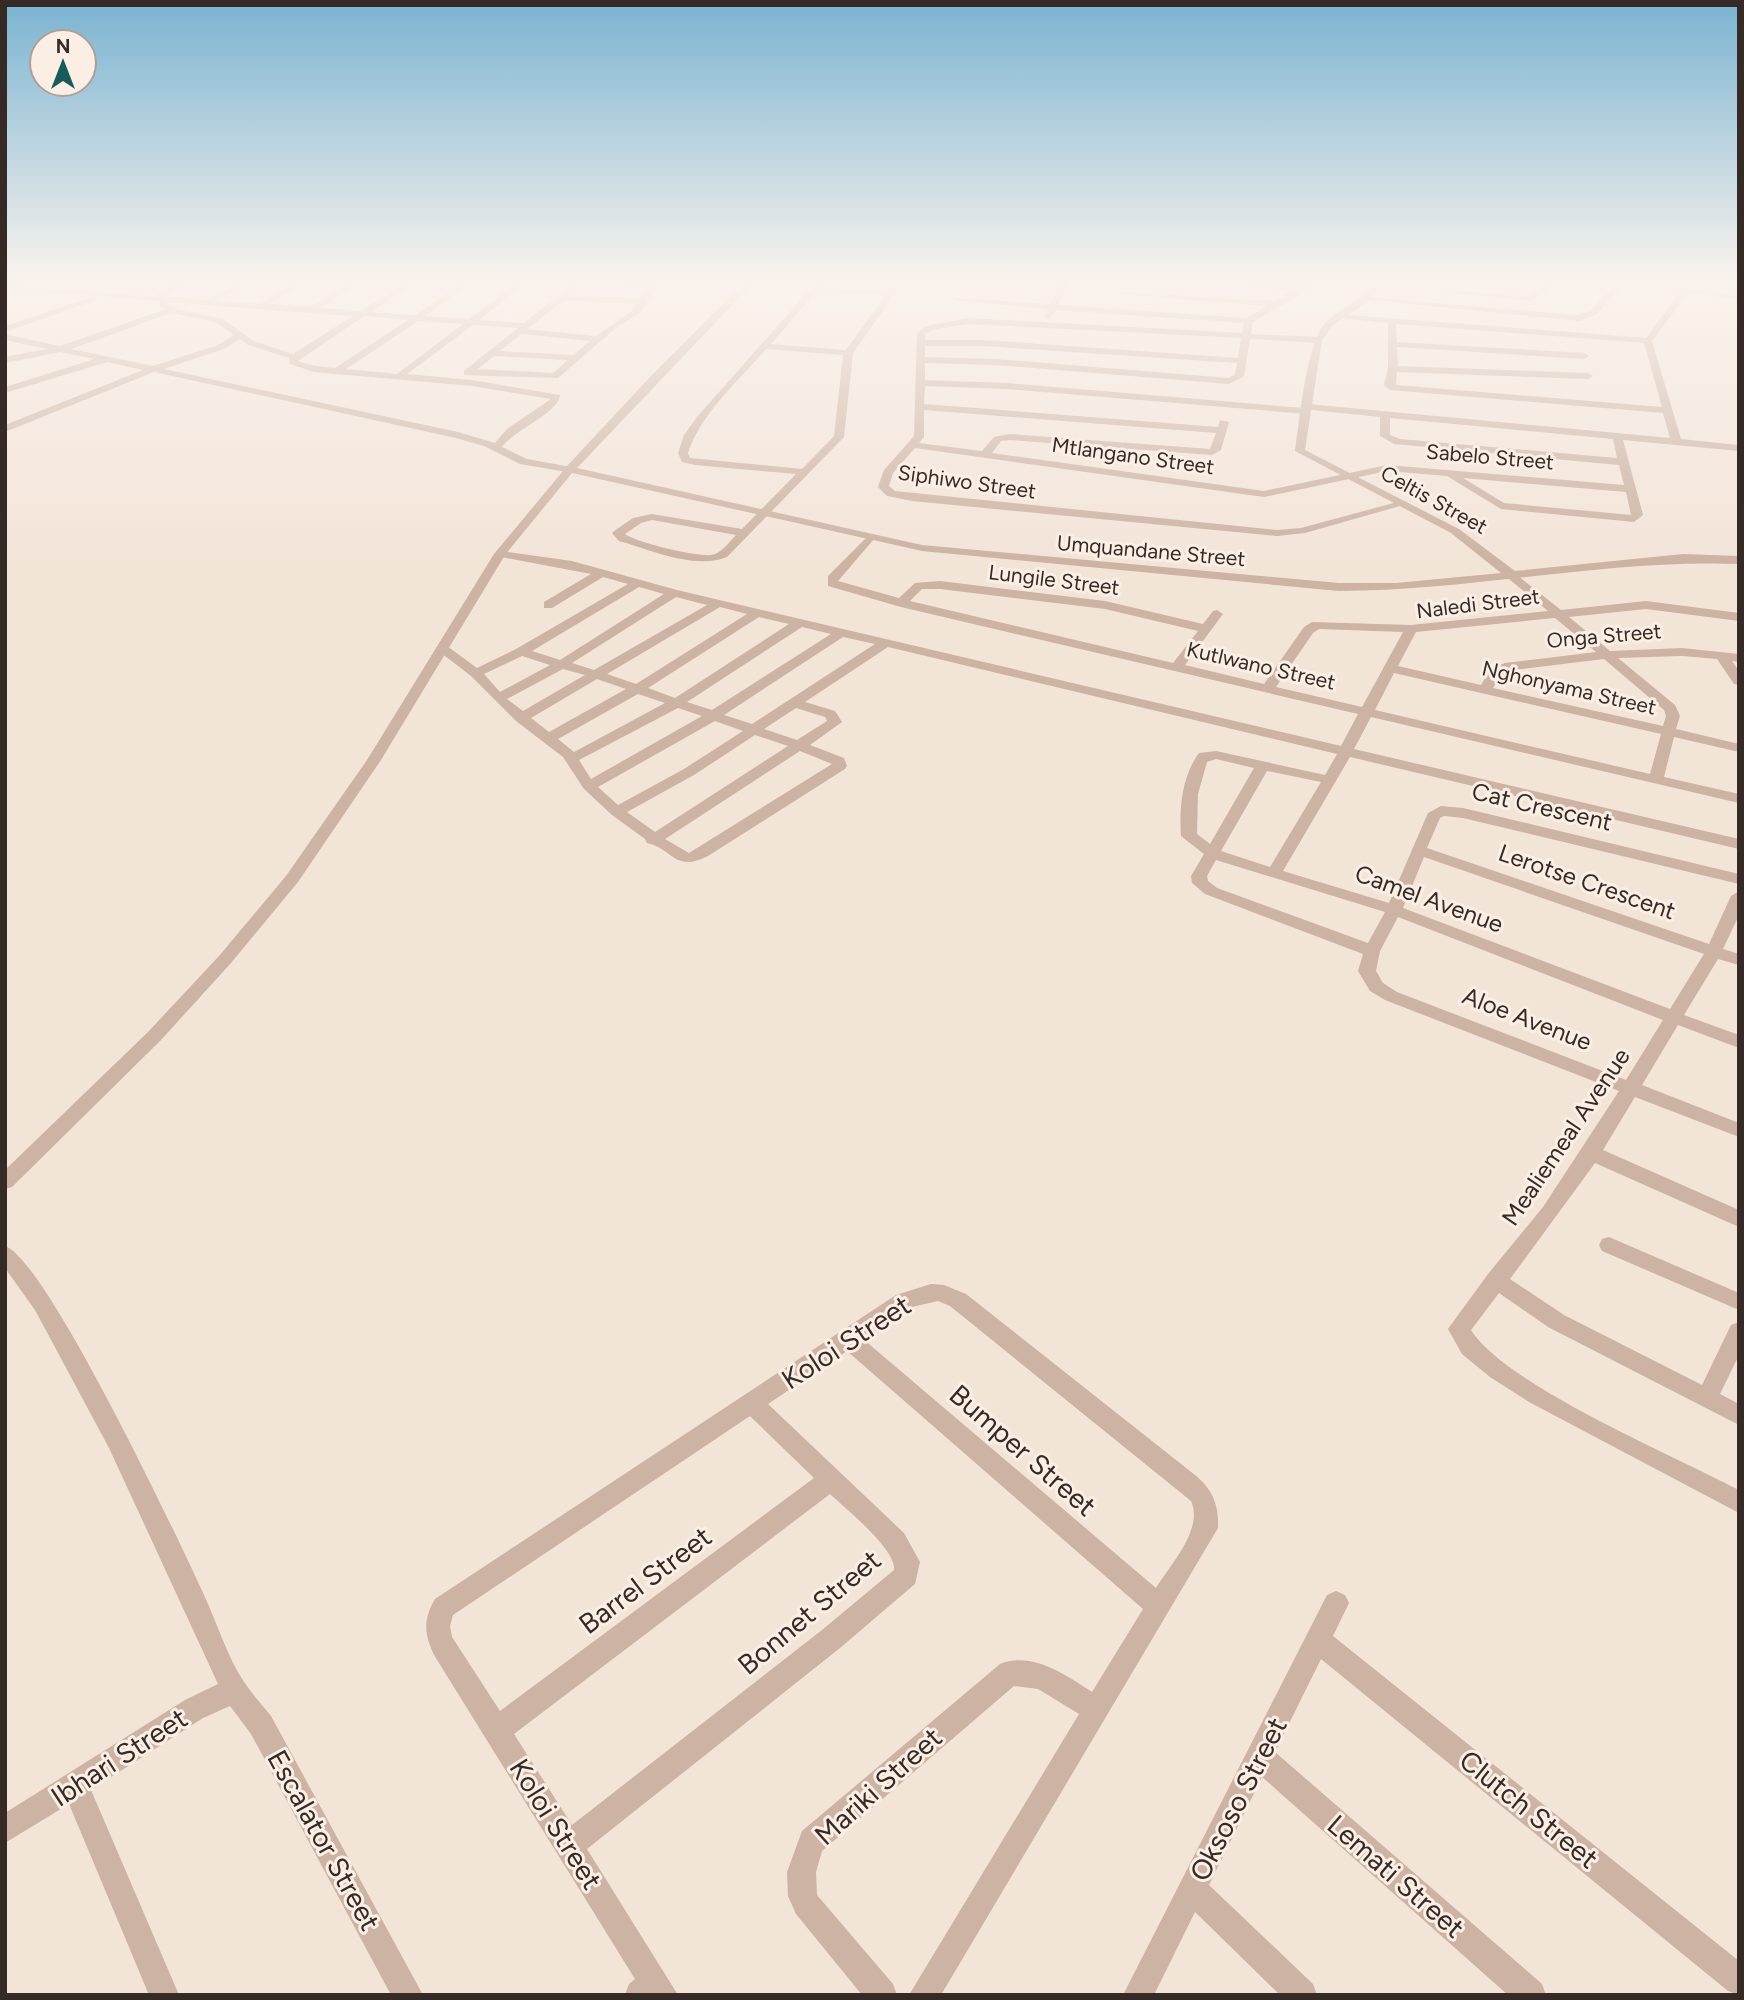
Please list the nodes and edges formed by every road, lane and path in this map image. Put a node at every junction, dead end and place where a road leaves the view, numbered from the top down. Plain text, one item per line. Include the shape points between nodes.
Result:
1 (59, 373) edge
2 (142, 373) edge
3 (173, 373) edge
4 (353, 373) edge
5 (403, 373) edge
6 (467, 373) edge
7 (502, 373) edge
8 (557, 373) edge
9 (661, 373) edge
10 (739, 373) edge
11 (846, 373) edge
12 (920, 373) edge
13 (1130, 373) edge
14 (1239, 373) edge
15 (1313, 373) edge
16 (1391, 373) edge
17 (1433, 373) edge
18 (1588, 373) edge
19 (1658, 373) edge
20 (398, 377) junction
21 (456, 382) junction
22 (920, 383) junction
23 (5, 390) edge
24 (1591, 390) junction
25 (1230, 405) junction
26 (919, 407) junction
27 (1307, 409) junction
28 (1669, 411) junction
29 (1385, 415) junction
30 (5, 429) edge
31 (1222, 430) junction
32 (1617, 436) junction
33 (1676, 441) junction
34 (914, 445) junction
35 (496, 447) junction
36 (1739, 448) edge
37 (985, 455) junction
38 (1625, 462) junction
39 (567, 470) junction
40 (804, 472) junction
41 (1448, 473) junction
42 (1346, 476) junction
43 (1631, 489) junction
44 (1401, 504) junction
45 (766, 515) junction
46 (746, 533) junction
47 (869, 538) junction
48 (500, 554) junction
49 (1737, 562) edge
50 (601, 573) junction
51 (1513, 576) junction
52 (638, 583) junction
53 (674, 593) junction
54 (901, 603) junction
55 (548, 604) dead end
56 (717, 604) junction
57 (757, 613) junction
58 (1559, 613) junction
59 (1217, 614) dead end
60 (1739, 617) edge
61 (799, 623) junction
62 (1207, 629) junction
63 (1411, 629) junction
64 (842, 632) junction
65 (887, 642) junction
66 (442, 649) junction
67 (522, 652) junction
68 (1721, 654) junction
69 (1608, 655) junction
70 (1739, 658) edge
71 (562, 664) junction
72 (1176, 668) junction
73 (1390, 668) junction
74 (476, 673) junction
75 (598, 675) junction
76 (1739, 681) edge
77 (1268, 688) junction
78 (637, 689) junction
79 (1485, 690) junction
80 (498, 698) junction
81 (676, 703) junction
82 (795, 703) junction
83 (1364, 713) junction
84 (713, 716) junction
85 (521, 718) junction
86 (754, 731) junction
87 (1669, 733) junction
88 (547, 739) junction
89 (799, 747) junction
90 (1739, 748) edge
91 (1344, 750) junction
92 (571, 759) junction
93 (1263, 765) junction
94 (1656, 779) junction
95 (1330, 780) junction
96 (589, 786) junction
97 (1739, 799) edge
98 (617, 812) junction
99 (652, 840) junction
100 (1739, 844) edge
101 (1420, 851) junction
102 (1213, 854) junction
103 (1274, 873) junction
104 (1739, 879) edge
105 (1739, 896) edge
106 (1394, 910) junction
107 (1372, 951) junction
108 (1714, 951) junction
109 (1739, 960) edge
110 (1672, 1017) junction
111 (1739, 1042) edge
112 (1633, 1087) junction
113 (1739, 1130) edge
114 (1591, 1153) junction
115 (5, 1182) edge
116 (1739, 1219) edge
117 (1609, 1245) dead end
118 (5, 1254) edge
119 (1495, 1280) junction
120 (1739, 1303) edge
121 (1739, 1331) edge
122 (848, 1339) junction
123 (1707, 1398) junction
124 (752, 1403) junction
125 (1739, 1415) edge
126 (831, 1479) junction
127 (1739, 1502) edge
128 (1336, 1603) dead end
129 (1158, 1606) junction
130 (1317, 1640) junction
131 (234, 1690) junction
132 (1096, 1710) junction
133 (497, 1730) junction
134 (1260, 1757) junction
135 (75, 1785) junction
136 (5, 1829) edge
137 (569, 1845) junction
138 (1192, 1889) junction
139 (1739, 1980) edge
140 (652, 1991) edge
141 (164, 1995) edge
142 (408, 1995) edge
143 (882, 1995) edge
144 (924, 1995) edge
145 (1138, 1995) edge
146 (1302, 1995) edge
147 (1531, 1995) edge

1 - 23 street
2 - 30 street
3 - 35 street, Umquandane Street
4 - 20 street
5 - 20 street
6 - 21 street
7 - 8 street via 552,377
9 - 39 street
10 - 40 street via 689,435 683,456 695,462
11 - 40 street via 840,435
12 - 22 street, Siphiwo Street
13 - 14 street via 1223,381 1238,378
15 - 27 street, Celtis Street
16 - 24 street via 1389,385 1396,390
17 - 24 street
18 - 24 street
19 - 28 street
20 - 21 street
21 - 35 street via 557,397 507,432
22 - 25 street
22 - 26 street, Siphiwo Street
24 - 28 street
25 - 27 street
25 - 31 street
26 - 31 street
26 - 34 street, Siphiwo Street via 920,431
27 - 29 street
27 - 42 street, Celtis Street via 1300,451
28 - 33 street
29 - 32 street
29 - 38 street via 1385,436 1398,442
31 - 37 street via 1212,453 1010,437 998,439
32 - 33 street
32 - 38 street
33 - 36 street
34 - 37 street, Mtlangano Street
34 - 44 street, Siphiwo Street via 884,478 883,487 891,494 1277,533 1301,531
35 - 39 street, Umquandane Street via 524,462
37 - 42 street, Mtlangano Street via 1259,494
38 - 43 street
39 - 45 street, Umquandane Street
39 - 48 street
40 - 45 street
41 - 42 street, Sabelo Street via 1387,468
41 - 43 street, Sabelo Street
41 - 43 street via 1501,506 1628,519 1637,517
42 - 44 street, Celtis Street
44 - 51 street, Celtis Street via 1466,537
45 - 46 street
45 - 47 street, Umquandane Street
46 - 46 street via 723,555 708,559 618,535 637,520 652,517
47 - 51 street, Umquandane Street via 951,552 1339,587 1396,587
47 - 54 street, Kutlwano Street via 832,583
48 - 50 street
48 - 66 street
49 - 51 street, Umquandane Street via 1661,560
50 - 52 street
50 - 55 street
51 - 58 street, Celtis Street
52 - 53 street
52 - 67 street
53 - 56 street
53 - 71 street
54 - 62 street, Lungile Street via 919,586 940,585 1105,605
54 - 72 street, Kutlwano Street
56 - 57 street
56 - 75 street
57 - 61 street
57 - 78 street
58 - 60 street, Naledi Street via 1653,605
58 - 63 street, Naledi Street
58 - 69 street, Celtis Street
59 - 62 street
61 - 64 street
61 - 81 street
62 - 72 street
63 - 73 street, Naledi Street
63 - 77 street via 1312,627
64 - 65 street
64 - 84 street
65 - 82 street
65 - 91 street
66 - 74 street
66 - 115 street via 292,879 148,1045
67 - 71 street
67 - 74 street
68 - 69 street, Onga Street via 1680,650
68 - 70 street, Onga Street
68 - 76 street
69 - 79 street, Onga Street via 1504,667
69 - 87 street, Celtis Street via 1670,708
71 - 75 street
71 - 80 street
72 - 77 street, Kutlwano Street
73 - 79 street, Nghonyama Street
73 - 83 street, Naledi Street
74 - 80 street
75 - 78 street
75 - 85 street
77 - 83 street, Kutlwano Street
78 - 81 street
78 - 88 street
79 - 87 street, Nghonyama Street
80 - 85 street
81 - 84 street
81 - 92 street
82 - 86 street
82 - 89 street via 835,720
83 - 91 street
83 - 94 street, Kutlwano Street
84 - 86 street
84 - 96 street
85 - 88 street
86 - 89 street
86 - 98 street
87 - 90 street, Nghonyama Street
87 - 94 street, Celtis Street
88 - 92 street
89 - 99 street
89 - 99 street via 836,760 839,766 692,859 682,859
91 - 95 street
91 - 100 street
92 - 96 street
93 - 95 street
93 - 102 street
93 - 102 street via 1212,754 1199,760 1188,829 1194,842
94 - 97 street, Kutlwano Street
95 - 103 street
96 - 98 street
98 - 99 street
101 - 104 street, Cat Crescent via 1433,816 1450,811
101 - 106 street, Cat Crescent
101 - 108 street, Lerotse Crescent
102 - 103 street, Camel Avenue
102 - 107 street via 1199,876 1203,887
103 - 106 street, Camel Avenue
105 - 108 street
106 - 107 street
106 - 110 street, Camel Avenue
107 - 112 street, Aloe Avenue via 1367,971 1376,987 1391,996
108 - 109 street, Lerotse Crescent
108 - 110 street
110 - 111 street, Camel Avenue
110 - 112 street, Mealiemeal Avenue
112 - 113 street, Aloe Avenue
112 - 114 street, Mealiemeal Avenue
114 - 116 street
114 - 119 street, Mealiemeal Avenue
117 - 120 street
118 - 131 street, Escalator Street via 35,1288 105,1416
119 - 123 street via 1556,1321
119 - 127 street, Mealiemeal Avenue via 1461,1324 1459,1333 1469,1349 1580,1420
121 - 123 street
122 - 124 street, Koloi Street
122 - 129 street, Bumper Street
122 - 129 street, Koloi Street via 916,1296 928,1292 950,1295 1165,1462 1200,1494 1207,1509 1206,1528
123 - 125 street
124 - 126 street, Bonnet Street
124 - 133 street, Koloi Street via 444,1607 437,1619 438,1635
126 - 133 street, Barrel Street
126 - 137 street, Bonnet Street via 895,1541 908,1562 906,1576
128 - 130 street, Oksoso Street
129 - 132 street, Koloi Street
130 - 134 street, Oksoso Street
130 - 139 street, Clutch Street
131 - 135 street, Ibhari Street via 205,1703
131 - 142 street, Escalator Street via 261,1725
132 - 143 street, Mariki Street via 1031,1673 1009,1674 812,1841 801,1867 806,1904
132 - 144 street, Koloi Street
133 - 137 street, Koloi Street
134 - 138 street, Oksoso Street
134 - 147 street, Lemati Street
135 - 136 street, Ibhari Street
135 - 141 street
137 - 140 street, Koloi Street
138 - 145 street, Oksoso Street
138 - 146 street

